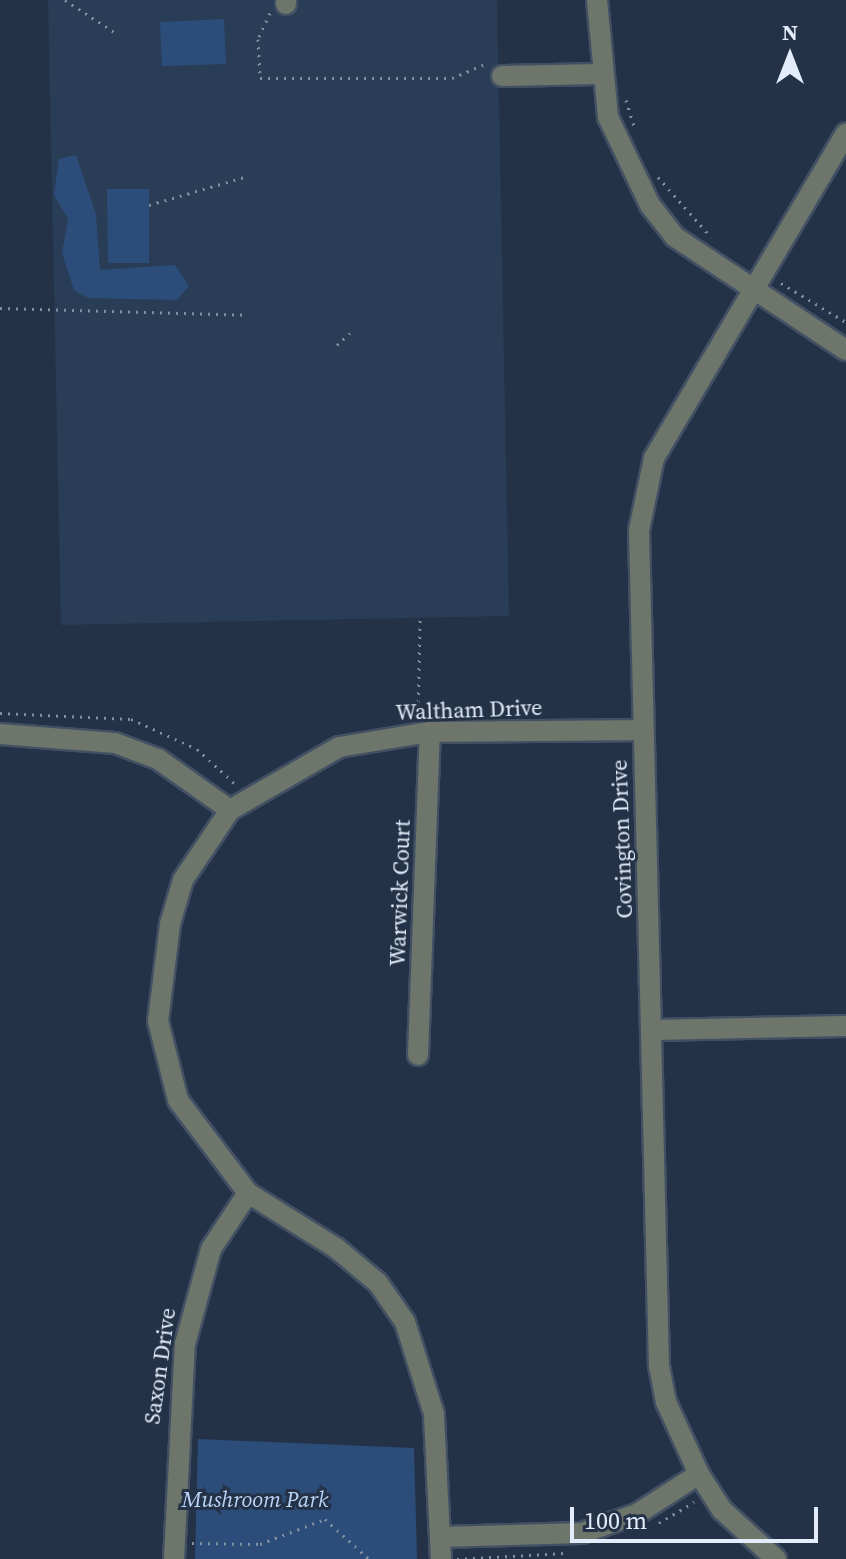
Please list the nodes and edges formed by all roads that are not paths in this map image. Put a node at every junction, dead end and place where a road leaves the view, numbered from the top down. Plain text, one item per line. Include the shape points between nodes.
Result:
1 (597, 0) edge
2 (499, 68) road end
3 (600, 74) junction
4 (846, 133) edge
5 (752, 292) junction
6 (846, 350) edge
7 (642, 730) junction
8 (424, 733) junction
9 (0, 734) edge
10 (230, 810) junction
11 (846, 1026) edge
12 (652, 1030) junction
13 (418, 1055) dead end
14 (248, 1193) junction
15 (699, 1474) junction
16 (441, 1537) junction
17 (174, 1551) edge
18 (441, 1559) edge
19 (776, 1559) edge

1 - 3 street
2 - 3 street
3 - 5 street via 618,144 650,205 675,237
4 - 5 street, Covington Drive
5 - 6 street
5 - 7 street, Covington Drive via 677,413 644,491
7 - 8 street, Waltham Drive
7 - 12 street, Covington Drive
8 - 10 street, Waltham Drive via 339,747
8 - 13 street, Warwick Court
9 - 10 street via 115,743 158,759
10 - 14 street, Waltham Drive via 183,880 170,924 158,1021 178,1100 206,1147
11 - 12 street
12 - 15 street, Covington Drive via 659,1367 666,1402
14 - 16 street, Waltham Drive via 336,1248 378,1283 405,1322 434,1414
14 - 17 street, Saxon Drive via 196,1288 175,1438
15 - 16 street via 647,1509 582,1533
15 - 19 street, Covington Drive via 722,1510
16 - 18 street, Waltham Drive

